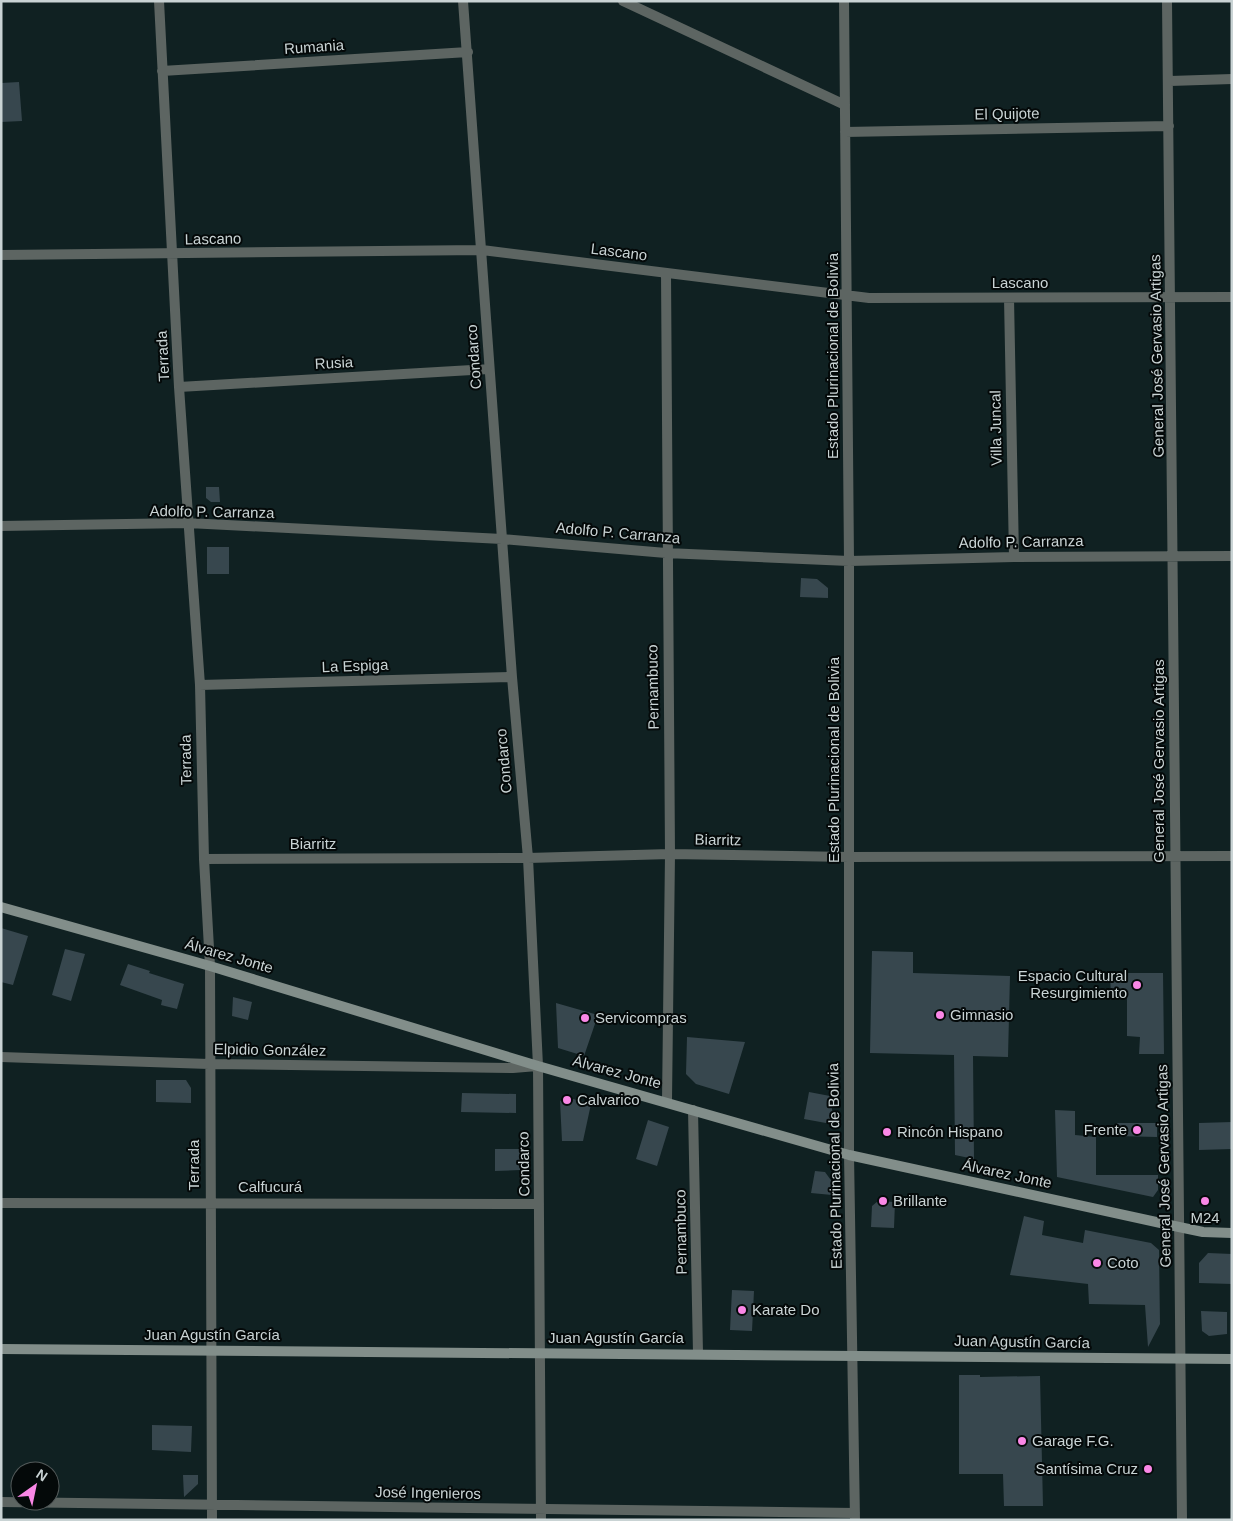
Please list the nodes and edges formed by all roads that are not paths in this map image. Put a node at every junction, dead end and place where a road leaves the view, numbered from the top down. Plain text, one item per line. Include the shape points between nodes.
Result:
1 (159, 1) edge
2 (463, 1) edge
3 (623, 1) edge
4 (844, 1) edge
5 (1168, 1) edge
6 (468, 52) junction
7 (162, 71) junction
8 (1232, 79) edge
9 (1170, 81) junction
10 (845, 105) junction
11 (1169, 126) junction
12 (845, 132) junction
13 (482, 250) junction
14 (173, 254) junction
15 (1, 255) edge
16 (666, 273) junction
17 (848, 297) junction
18 (1232, 297) edge
19 (1009, 298) junction
20 (1171, 298) junction
21 (490, 369) junction
22 (179, 387) junction
23 (188, 524) junction
24 (1, 526) edge
25 (502, 539) junction
26 (666, 553) junction
27 (1174, 556) junction
28 (1232, 556) edge
29 (1014, 557) junction
30 (849, 561) junction
31 (512, 677) junction
32 (200, 685) junction
33 (670, 854) junction
34 (1175, 856) junction
35 (1232, 856) edge
36 (848, 857) junction
37 (528, 858) junction
38 (204, 859) junction
39 (1, 907) edge
40 (210, 966) junction
41 (1, 1057) edge
42 (209, 1064) junction
43 (538, 1066) junction
44 (667, 1101) junction
45 (693, 1110) junction
46 (849, 1155) junction
47 (210, 1202) junction
48 (1, 1204) edge
49 (539, 1204) junction
50 (1179, 1227) junction
51 (1232, 1233) edge
52 (1, 1349) edge
53 (210, 1350) junction
54 (540, 1353) junction
55 (698, 1353) junction
56 (853, 1355) junction
57 (1232, 1358) edge
58 (1182, 1359) junction
59 (1, 1502) edge
60 (212, 1503) junction
61 (540, 1515) edge
62 (855, 1517) edge
63 (212, 1520) edge
64 (1182, 1520) edge

1 - 7 street, Terrada
2 - 6 street, Condarco
3 - 10 street
4 - 10 street, Estado Plurinacional de Bolivia
5 - 9 street, General José Gervasio Artigas
6 - 7 street, Rumania
6 - 13 street, Condarco
7 - 14 street, Terrada
8 - 9 street
9 - 11 street, General José Gervasio Artigas
10 - 12 street, Estado Plurinacional de Bolivia
11 - 12 street, El Quijote
11 - 20 street, General José Gervasio Artigas
12 - 17 street, Estado Plurinacional de Bolivia
13 - 14 street, Lascano
13 - 16 street, Lascano
13 - 21 street, Condarco
14 - 15 street, Lascano
14 - 22 street, Terrada
16 - 17 street, Lascano
16 - 26 street, Pernambuco
17 - 19 street, Lascano
17 - 30 street, Estado Plurinacional de Bolivia
18 - 20 street, Lascano
19 - 20 street, Lascano
19 - 29 street, Villa Juncal
20 - 27 street, General José Gervasio Artigas
21 - 22 street, Rusia
21 - 25 street, Condarco
22 - 23 street, Terrada
23 - 24 street, Adolfo P. Carranza
23 - 25 street, Adolfo P. Carranza
23 - 32 street, Terrada
25 - 26 street, Adolfo P. Carranza
25 - 31 street, Condarco
26 - 30 street, Adolfo P. Carranza
26 - 33 street, Pernambuco
27 - 28 street, Adolfo P. Carranza
27 - 29 street, Adolfo P. Carranza
27 - 34 street, General José Gervasio Artigas
29 - 30 street, Adolfo P. Carranza
30 - 36 street, Estado Plurinacional de Bolivia
31 - 32 street, La Espiga
31 - 37 street, Condarco
32 - 38 street, Terrada
33 - 36 street, Biarritz
33 - 37 street, Biarritz
33 - 44 street, Pernambuco
34 - 35 street, Biarritz
34 - 36 street, Biarritz
34 - 50 street, General José Gervasio Artigas
36 - 46 street, Estado Plurinacional de Bolivia
37 - 38 street, Biarritz
37 - 43 street, Condarco
38 - 40 street, Terrada
39 - 40 street, Álvarez Jonte
40 - 42 street, Terrada
40 - 43 street, Álvarez Jonte
41 - 42 street, Elpidio González
42 - 43 street, Elpidio González
42 - 47 street, Terrada
43 - 44 street, Álvarez Jonte
43 - 49 street, Condarco
44 - 45 street, Álvarez Jonte
45 - 46 street, Álvarez Jonte
45 - 55 street, Pernambuco
46 - 50 street, Álvarez Jonte
46 - 56 street, Estado Plurinacional de Bolivia
47 - 48 street, Calfucurá
47 - 49 street, Calfucurá
47 - 53 street, Terrada
49 - 54 street, Condarco
50 - 51 street, Álvarez Jonte
50 - 58 street, General José Gervasio Artigas
52 - 53 street, Juan Agustín García
53 - 54 street, Juan Agustín García
53 - 60 street, Terrada
54 - 55 street, Juan Agustín García
54 - 61 street, Condarco
55 - 56 street, Juan Agustín García
56 - 58 street, Juan Agustín García
56 - 62 street, Estado Plurinacional de Bolivia
57 - 58 street, Juan Agustín García
58 - 64 street, General José Gervasio Artigas
59 - 60 street, José Ingenieros
60 - 61 street, José Ingenieros
60 - 63 street, Terrada
61 - 62 street, José Ingenieros

